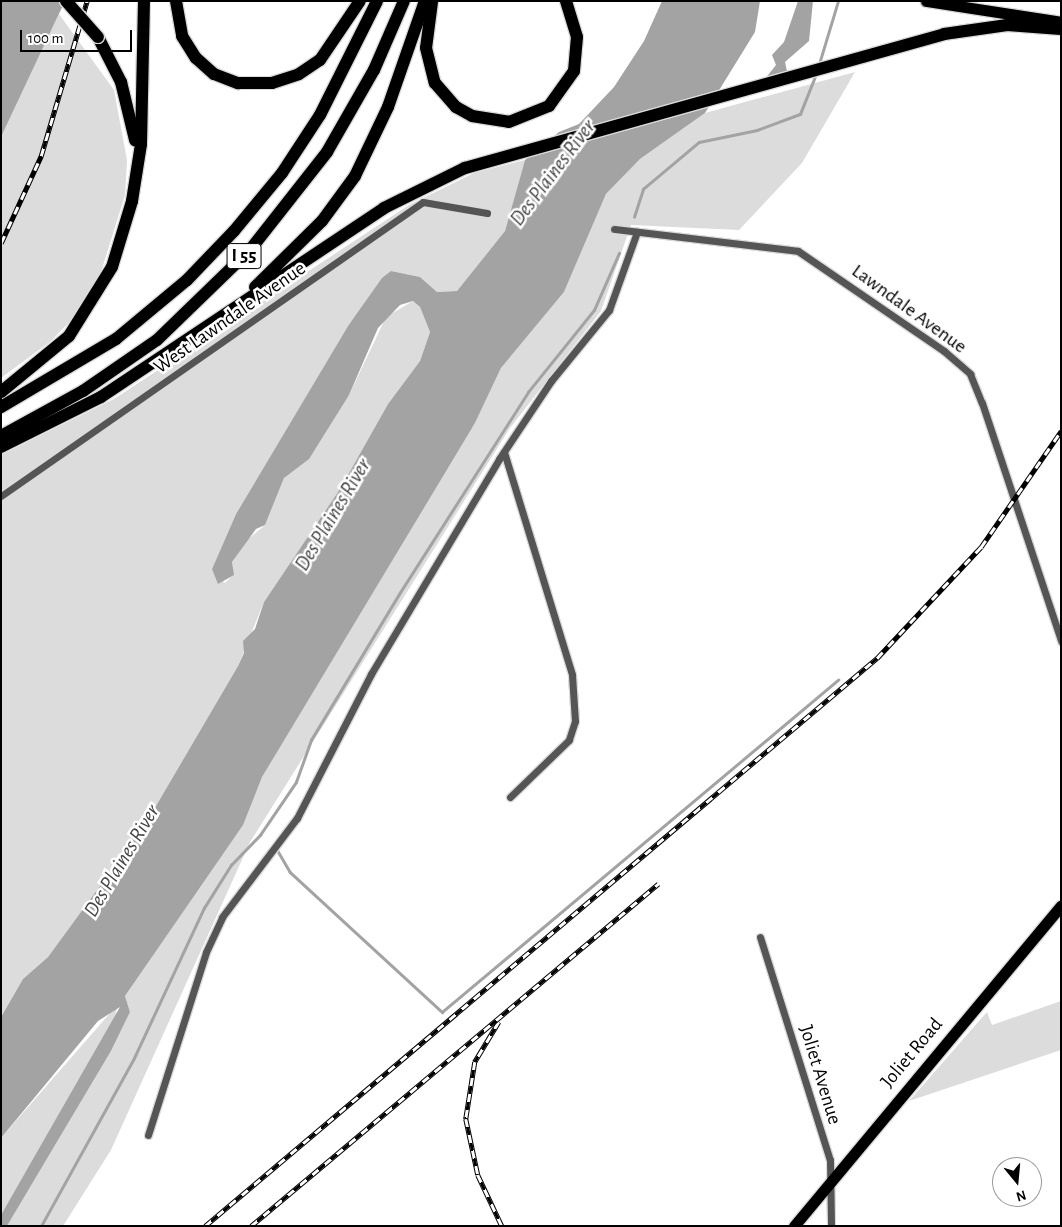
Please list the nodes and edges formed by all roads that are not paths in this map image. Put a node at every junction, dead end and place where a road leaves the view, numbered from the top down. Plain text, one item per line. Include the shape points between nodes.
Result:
1 (66, 1) edge
2 (144, 1) edge
3 (176, 1) edge
4 (360, 1) edge
5 (377, 1) edge
6 (404, 1) edge
7 (425, 1) edge
8 (432, 1) edge
9 (566, 1) edge
10 (926, 1) edge
11 (1061, 22) edge
12 (1061, 28) edge
13 (132, 201) junction
14 (487, 213) dead end
15 (614, 229) dead end
16 (637, 232) junction
17 (217, 320) junction
18 (1, 392) edge
19 (1, 407) edge
20 (1, 436) edge
21 (1, 447) edge
22 (504, 452) junction
23 (1, 496) edge
24 (1061, 641) edge
25 (510, 797) dead end
26 (1061, 906) edge
27 (760, 937) dead end
28 (148, 1135) dead end
29 (831, 1180) junction
30 (794, 1226) edge
31 (831, 1226) edge

1 - 13 highway, bridge via 98,37 115,66 130,109 136,158
2 - 13 highway via 141,144
3 - 4 highway via 182,36 196,58 214,74 238,83 272,83 299,74 320,60
5 - 19 highway, I 55 via 320,115 282,173 234,230 186,280 116,338
6 - 20 highway, I 55 via 374,70 327,152 256,243 157,340 83,391
7 - 17 highway via 388,107 355,176 297,247
8 - 9 highway via 426,48 436,83 456,107 472,116 509,122 549,106 574,70 577,37
10 - 11 main road
12 - 17 highway via 1007,25 944,34 491,159 408,192
13 - 18 highway via 112,267 91,306 45,360
14 - 23 street, West Lawndale Avenue via 423,202
15 - 16 street, Lawndale Avenue
16 - 22 street via 609,310 551,381
16 - 24 street, Lawndale Avenue via 798,251 944,351 970,374
17 - 21 highway via 101,397
22 - 25 street via 572,674 574,722 569,740
22 - 28 street via 371,674 297,818 222,917 188,1004
26 - 29 main road, Joliet Road
27 - 29 street, Joliet Avenue via 830,1160
29 - 30 main road, Joliet Road
29 - 31 street, Joliet Avenue

